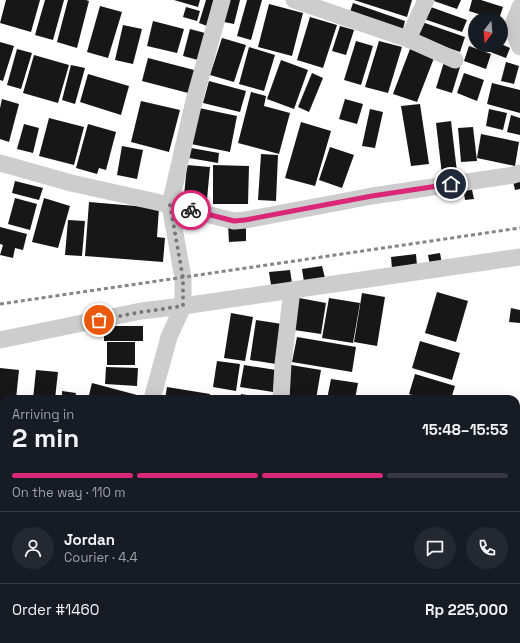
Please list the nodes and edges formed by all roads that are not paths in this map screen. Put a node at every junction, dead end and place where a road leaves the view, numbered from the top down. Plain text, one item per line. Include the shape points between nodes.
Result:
1 (222, 0) edge
2 (294, 0) edge
3 (426, 0) edge
4 (520, 7) edge
5 (408, 39) junction
6 (520, 47) edge
7 (455, 60) dead end
8 (0, 163) edge
9 (520, 173) edge
10 (170, 205) junction
11 (520, 257) edge
12 (292, 290) junction
13 (183, 306) junction
14 (0, 340) edge
15 (153, 395) edge
16 (281, 395) edge

1 - 10 street via 194,101
2 - 5 street
3 - 5 street
4 - 6 street via 513,24
5 - 7 street
8 - 10 street via 71,183
9 - 10 street via 372,196 245,220 234,221
10 - 13 street via 183,278
11 - 12 street
12 - 13 street
12 - 16 street
13 - 14 street
13 - 15 street via 169,338

